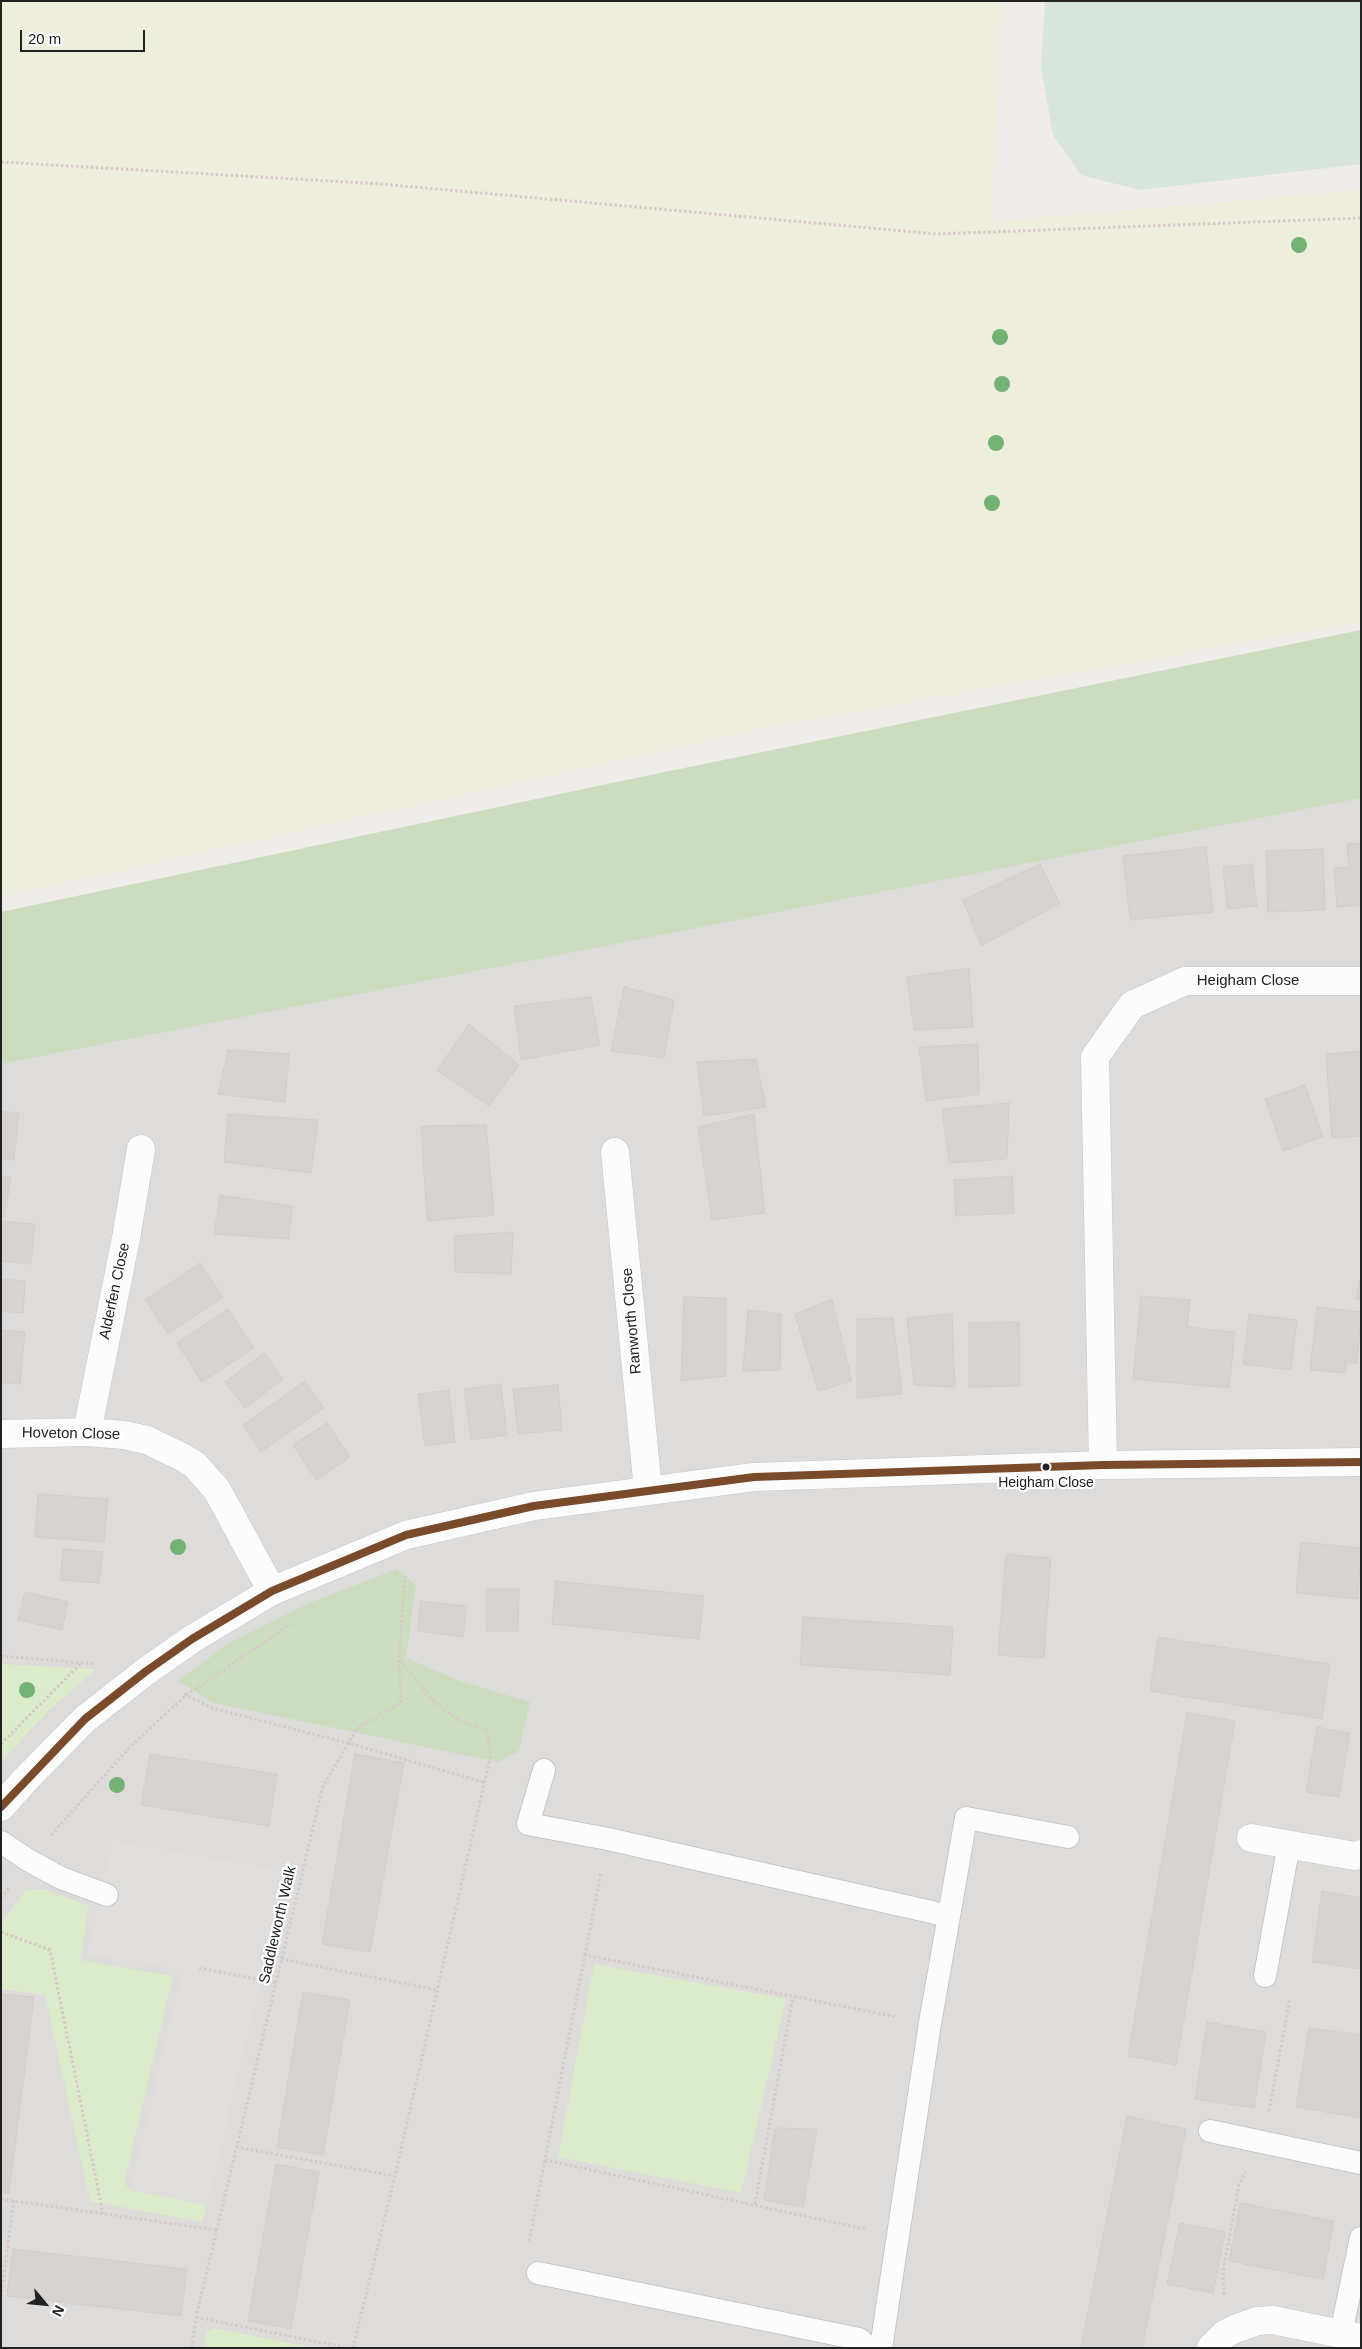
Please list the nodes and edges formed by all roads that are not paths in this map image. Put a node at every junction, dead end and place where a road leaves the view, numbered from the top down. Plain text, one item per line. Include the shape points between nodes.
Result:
1 (1361, 981) edge
2 (141, 1149) dead end
3 (615, 1152) dead end
4 (87, 1432) junction
5 (1, 1434) edge
6 (1361, 1462) edge
7 (1103, 1465) junction
8 (648, 1490) junction
9 (272, 1591) junction
10 (544, 1770) dead end
11 (1, 1808) edge
12 (1068, 1837) dead end
13 (1251, 1838) dead end
14 (1, 1842) edge
15 (1289, 1844) junction
16 (1361, 1854) edge
17 (107, 1895) dead end
18 (949, 1916) junction
19 (1265, 1976) dead end
20 (1210, 2130) dead end
21 (1361, 2163) edge
22 (1361, 2238) edge
23 (538, 2273) road end
24 (1351, 2336) edge
25 (1218, 2341) edge
26 (869, 2348) edge
27 (880, 2348) edge

1 - 7 street, Heigham Close via 1185,980 1132,1005 1095,1057
2 - 4 street, Alderfen Close
3 - 8 street, Ranworth Close
4 - 5 street, Hoveton Close
4 - 9 street, Hoveton Close via 147,1440 195,1465 217,1490
6 - 7 street
7 - 8 street via 754,1477
8 - 9 street via 534,1506 406,1535
9 - 11 street via 192,1639 85,1720
10 - 18 lane via 528,1824
12 - 18 lane via 966,1818
13 - 15 street
14 - 17 lane via 61,1878
15 - 16 street via 1355,1856
15 - 19 lane
18 - 27 lane
20 - 21 lane
22 - 24 lane
23 - 26 lane via 859,2339
24 - 25 street via 1273,2320 1257,2321

